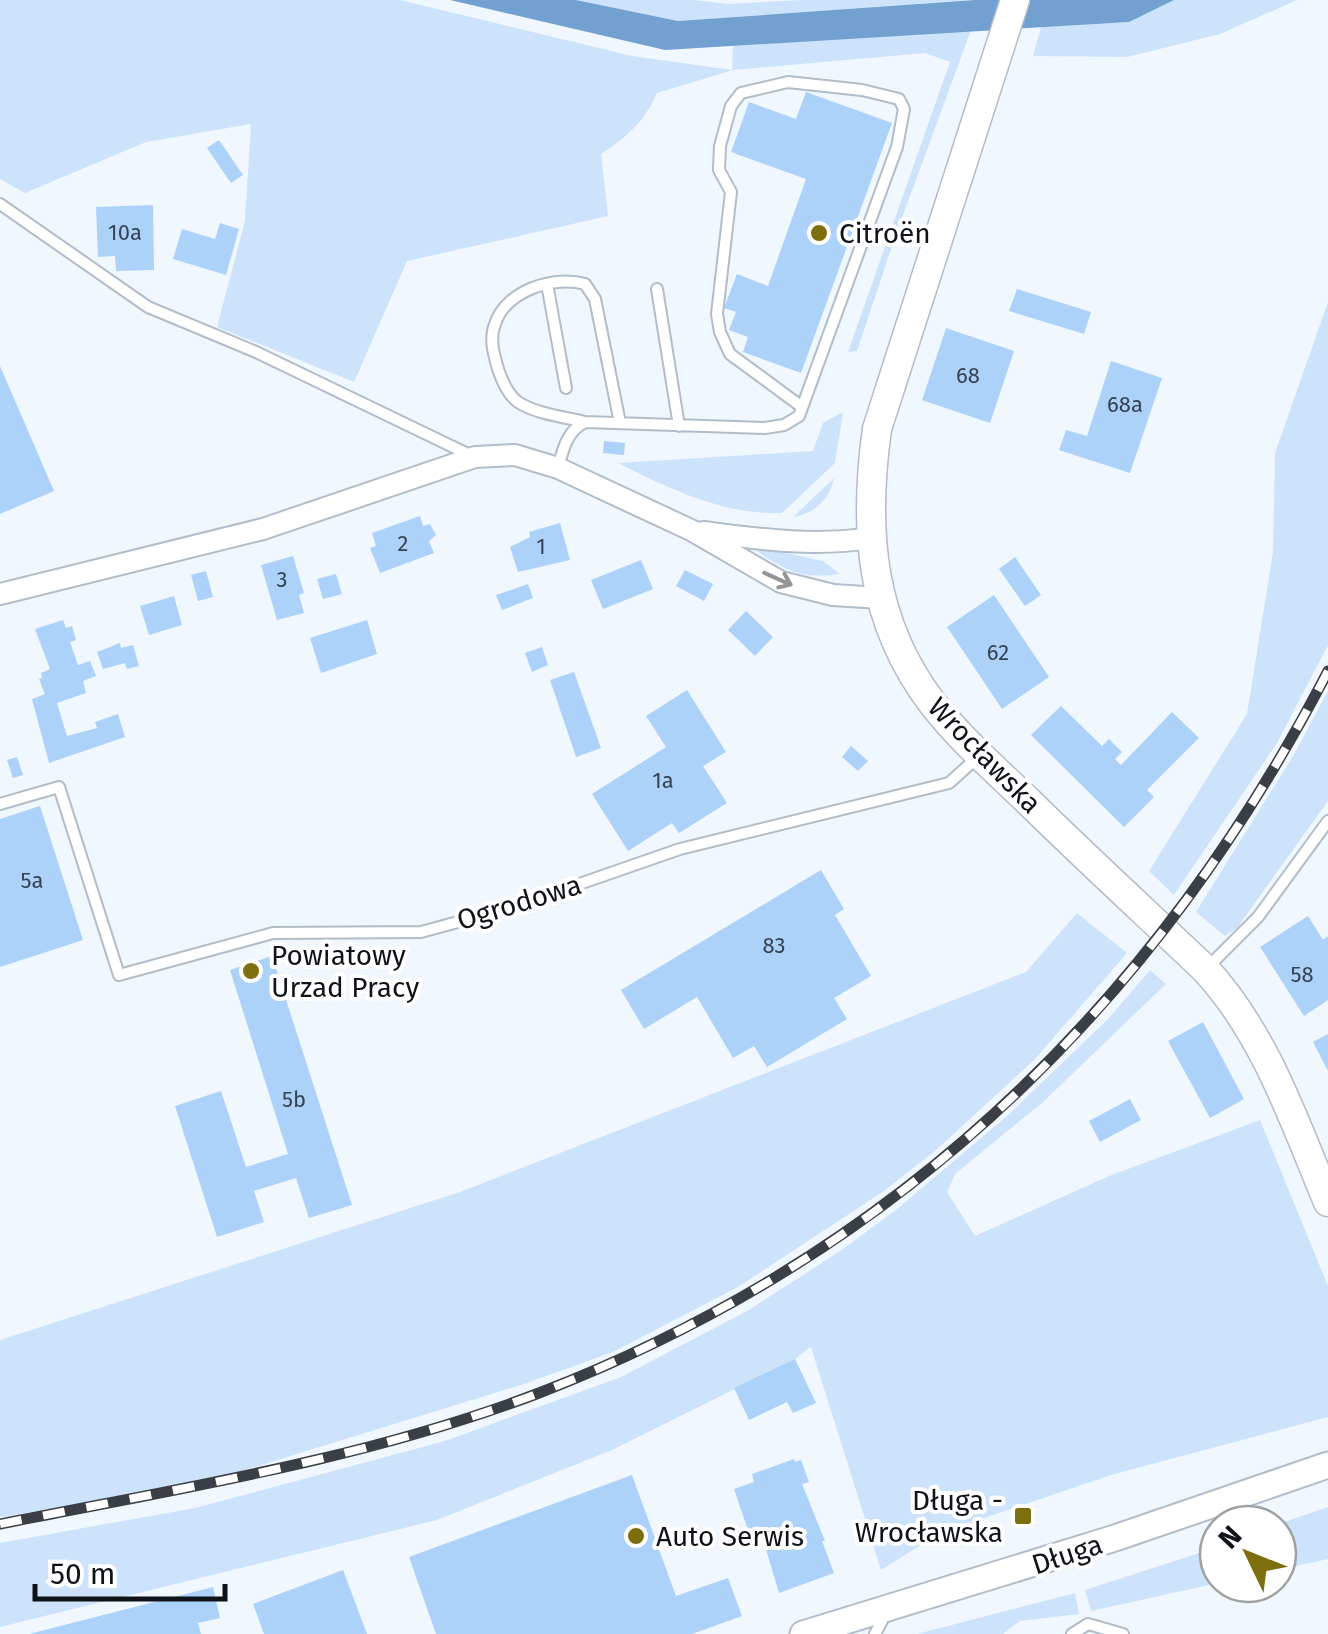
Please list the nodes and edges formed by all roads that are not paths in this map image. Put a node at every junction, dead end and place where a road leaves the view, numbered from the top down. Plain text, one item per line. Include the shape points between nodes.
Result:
1 (1016, 0) edge
2 (0, 204) edge
3 (546, 284) junction
4 (657, 288) dead end
5 (566, 388) dead end
6 (802, 408) junction
7 (586, 422) junction
8 (620, 423) junction
9 (680, 426) junction
10 (474, 457) junction
11 (558, 468) junction
12 (693, 531) junction
13 (870, 538) junction
14 (0, 594) edge
15 (881, 598) junction
16 (980, 755) junction
17 (0, 804) edge
18 (1328, 821) edge
19 (1206, 970) junction
20 (1328, 1202) edge
21 (1328, 1465) edge
22 (889, 1608) junction
23 (803, 1634) edge
24 (875, 1634) edge
25 (1072, 1634) edge
26 (1123, 1634) edge

1 - 13 main road, Wrocławska via 877,430
2 - 10 lane via 148,306
3 - 5 lane
3 - 7 lane via 518,295 495,322 500,377 518,402
3 - 8 lane via 567,278 586,284 595,298
4 - 9 lane
6 - 6 lane via 897,147 904,109 899,99 862,90 788,82 741,93 730,106 720,146 719,170 731,192 717,314 730,354
6 - 9 lane via 784,425 765,428
7 - 8 lane
7 - 11 lane via 564,445
8 - 9 lane
10 - 11 street via 515,455
10 - 14 street via 264,530
11 - 12 street
12 - 13 street via 805,544
12 -> 15 street via 780,582
13 - 15 main road, Wrocławska
15 - 16 main road, Wrocławska via 918,682
16 - 17 lane, Ogrodowa via 948,783 680,849 422,932 273,933 120,975 59,786
16 - 19 main road, Wrocławska
18 - 19 lane via 1258,916
19 - 20 main road, Wrocławska via 1263,1052
21 - 22 street, Długa
22 - 23 street, Długa
22 - 24 lane
25 - 26 lane via 1088,1624

